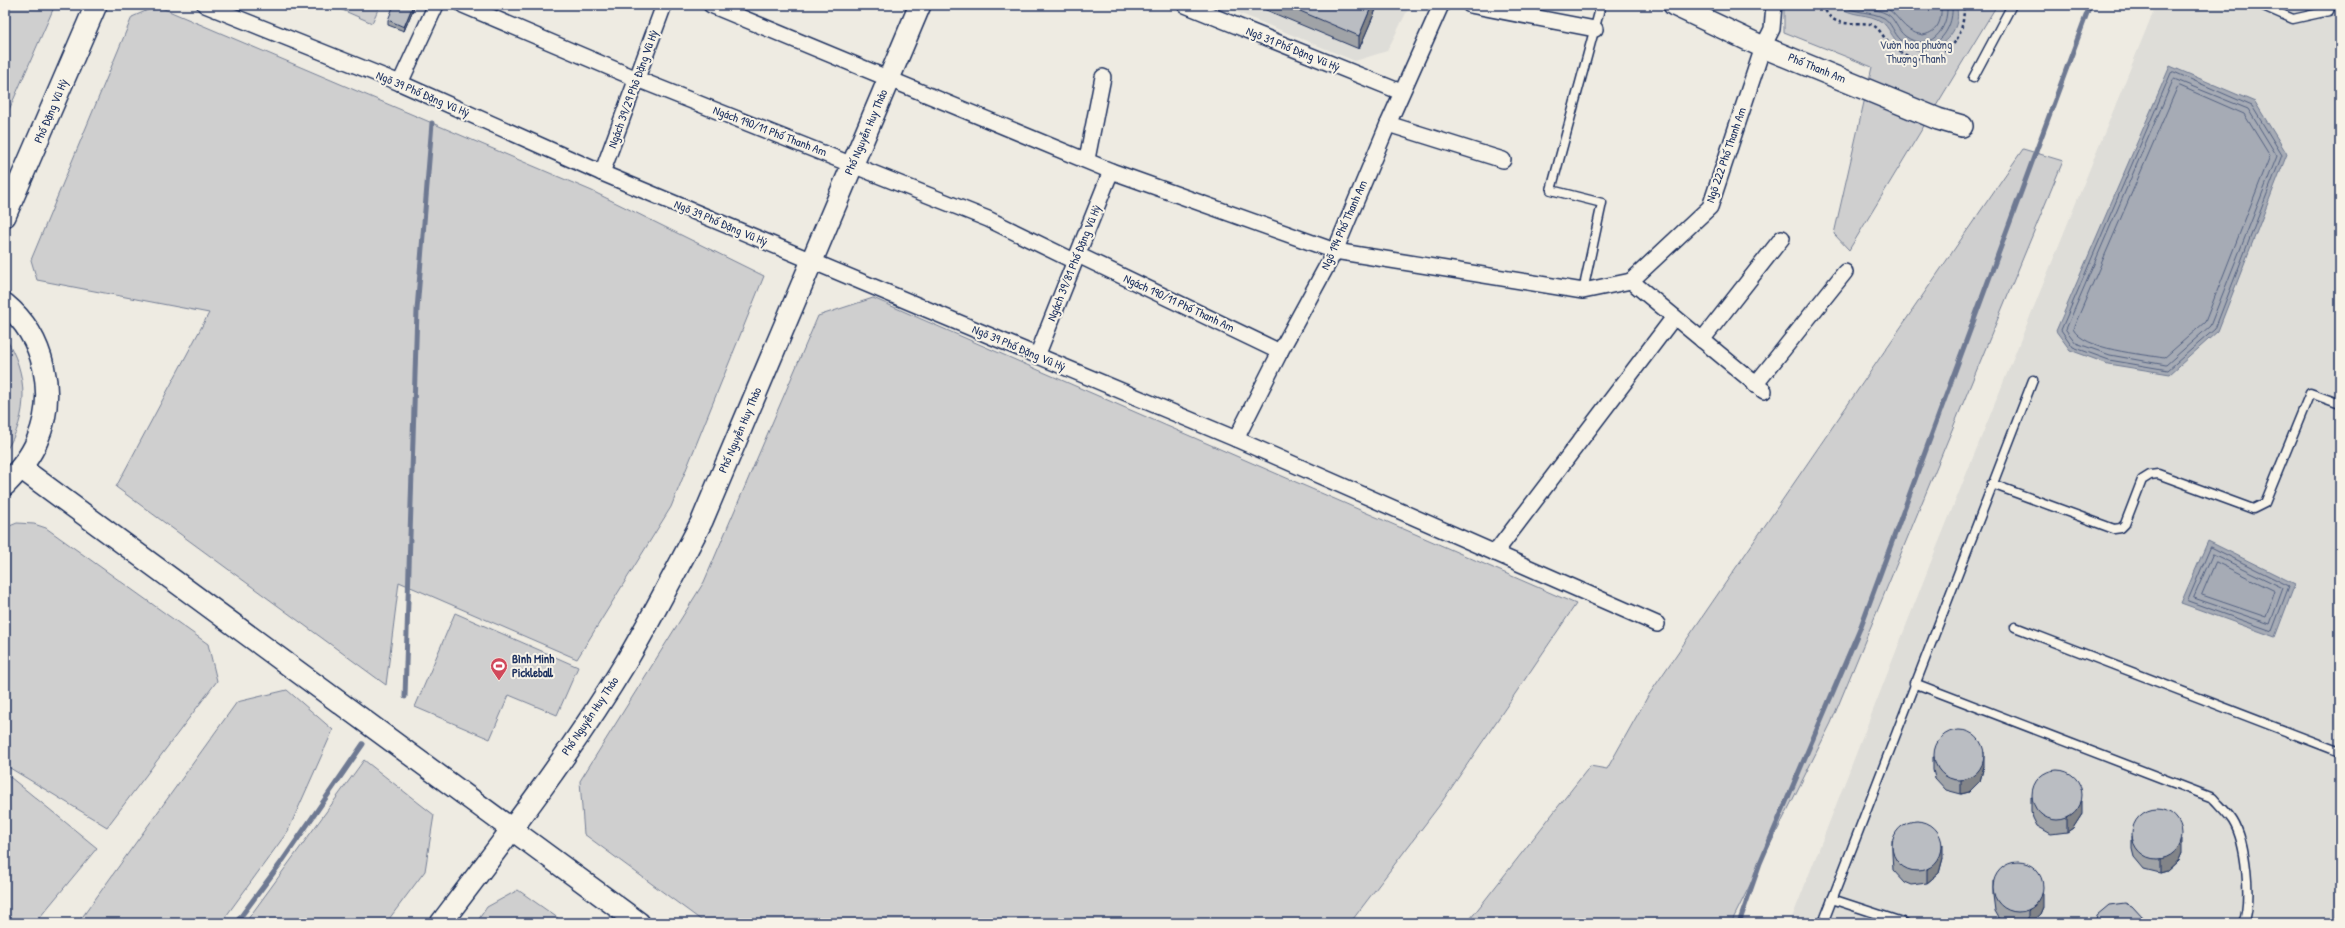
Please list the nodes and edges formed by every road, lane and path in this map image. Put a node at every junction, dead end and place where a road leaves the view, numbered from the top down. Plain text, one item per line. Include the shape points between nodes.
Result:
1 (96, 5) edge
2 (205, 5) edge
3 (436, 5) edge
4 (463, 5) edge
5 (664, 5) edge
6 (711, 5) edge
7 (920, 5) edge
8 (1185, 5) edge
9 (1441, 5) edge
10 (1470, 5) edge
11 (1601, 5) edge
12 (1674, 5) edge
13 (1774, 5) edge
14 (1823, 5) edge
15 (1965, 5) edge
16 (2012, 5) edge
17 (2261, 5) edge
18 (2331, 5) edge
19 (1595, 29) junction
20 (1763, 47) junction
21 (1103, 77) dead end
22 (637, 78) junction
23 (889, 78) junction
24 (1973, 78) dead end
25 (400, 83) junction
26 (1401, 92) junction
27 (1388, 124) junction
28 (1962, 126) dead end
29 (1087, 160) junction
30 (1503, 160) dead end
31 (853, 164) junction
32 (1111, 171) junction
33 (602, 173) junction
34 (5, 216) edge
35 (1782, 238) dead end
36 (1335, 251) junction
37 (1076, 258) junction
38 (812, 261) junction
39 (1845, 272) dead end
40 (1631, 281) junction
41 (1583, 291) junction
42 (5, 304) edge
43 (1674, 317) junction
44 (1702, 340) junction
45 (1280, 352) junction
46 (1037, 356) junction
47 (2033, 380) dead end
48 (2340, 404) edge
49 (1236, 439) junction
50 (21, 468) junction
51 (1992, 484) junction
52 (5, 485) edge
53 (1495, 553) junction
54 (1657, 624) dead end
55 (2016, 627) dead end
56 (1914, 683) junction
57 (2340, 752) edge
58 (512, 829) junction
59 (1832, 899) junction
60 (441, 923) edge
61 (639, 923) edge
62 (1822, 923) edge
63 (1905, 923) edge
64 (2243, 923) edge

1 - 34 street, Phố Đặng Vũ Hỷ
2 - 25 street, Ngõ 39 Phố Đặng Vũ Hỷ
3 - 25 street
4 - 22 street, Ngách 190/11 Phố Thanh Am
5 - 22 street, Ngách 39/29 Phô Đặng Vũ Hỷ
6 - 23 street
7 - 23 street, Phố Nguyễn Huy Thảo
8 - 26 street, Ngõ 31 Phố Đặng Vũ Hỷ
9 - 26 street, Ngõ 194 Phố Thanh Am
10 - 19 street
11 - 19 lane
12 - 20 street, Phố Thanh Am
13 - 20 street, Ngõ 222 Phố Thanh Am via 1772,29
14 - 15 path via 1832,17 1842,23 1869,24 1876,27 1896,51 1912,59 1928,59 1952,47 1961,33
16 - 24 lane
17 - 18 lane via 2293,19 2329,11
19 - 41 lane via 1551,190 1602,203
20 - 28 street, Phố Thanh Am via 1938,119
20 - 40 street, Ngõ 222 Phố Thanh Am via 1710,207
21 - 29 street
22 - 31 street, Ngách 190/11 Phố Thanh Am
22 - 33 street, Ngách 39/29 Phô Đặng Vũ Hỷ
23 - 29 street
23 - 31 street, Phố Nguyễn Huy Thảo
25 - 33 street, Ngõ 39 Phố Đặng Vũ Hỷ
26 - 27 street, Ngõ 194 Phố Thanh Am
27 - 30 street
27 - 36 street, Ngõ 194 Phố Thanh Am
29 - 32 street
31 - 37 street, Ngách 190/11 Phố Thanh Am via 988,218
31 - 38 street, Phố Nguyễn Huy Thảo
32 - 36 street
32 - 37 street, Ngách 39/81 Phố Đặng Vũ Hỷ
33 - 38 street, Ngõ 39 Phố Đặng Vũ Hỷ
35 - 44 street
36 - 41 street
36 - 45 street, Ngõ 194 Phố Thanh Am
37 - 45 street, Ngách 190/11 Phố Thanh Am
37 - 46 street, Ngách 39/81 Phố Đặng Vũ Hỷ
38 - 46 street, Ngõ 39 Phố Đặng Vũ Hỷ
38 - 58 street, Phố Nguyễn Huy Thảo via 702,521 648,623 600,702
39 - 44 street via 1759,388
40 - 41 street
40 - 43 street
42 - 50 street via 32,337 45,371 47,389 43,425 37,442
43 - 44 street
43 - 53 street
45 - 49 street, Ngõ 194 Phố Thanh Am
46 - 49 street, Ngõ 39 Phố Đặng Vũ Hỷ
47 - 51 lane
48 - 51 lane via 2310,393 2265,503 2253,509 2158,474 2150,475 2142,480 2125,524 2121,528 2114,528
49 - 53 street, Ngõ 39 Phố Đặng Vũ Hỷ
50 - 52 street
50 - 58 street
51 - 56 lane
53 - 54 street, Ngõ 39 Phố Đặng Vũ Hỷ
55 - 57 lane
56 - 59 lane
56 - 64 lane via 2213,798 2233,822 2245,854 2247,913
58 - 60 street, Phố Nguyễn Huy Thảo
58 - 61 street
59 - 62 lane
59 - 63 lane

